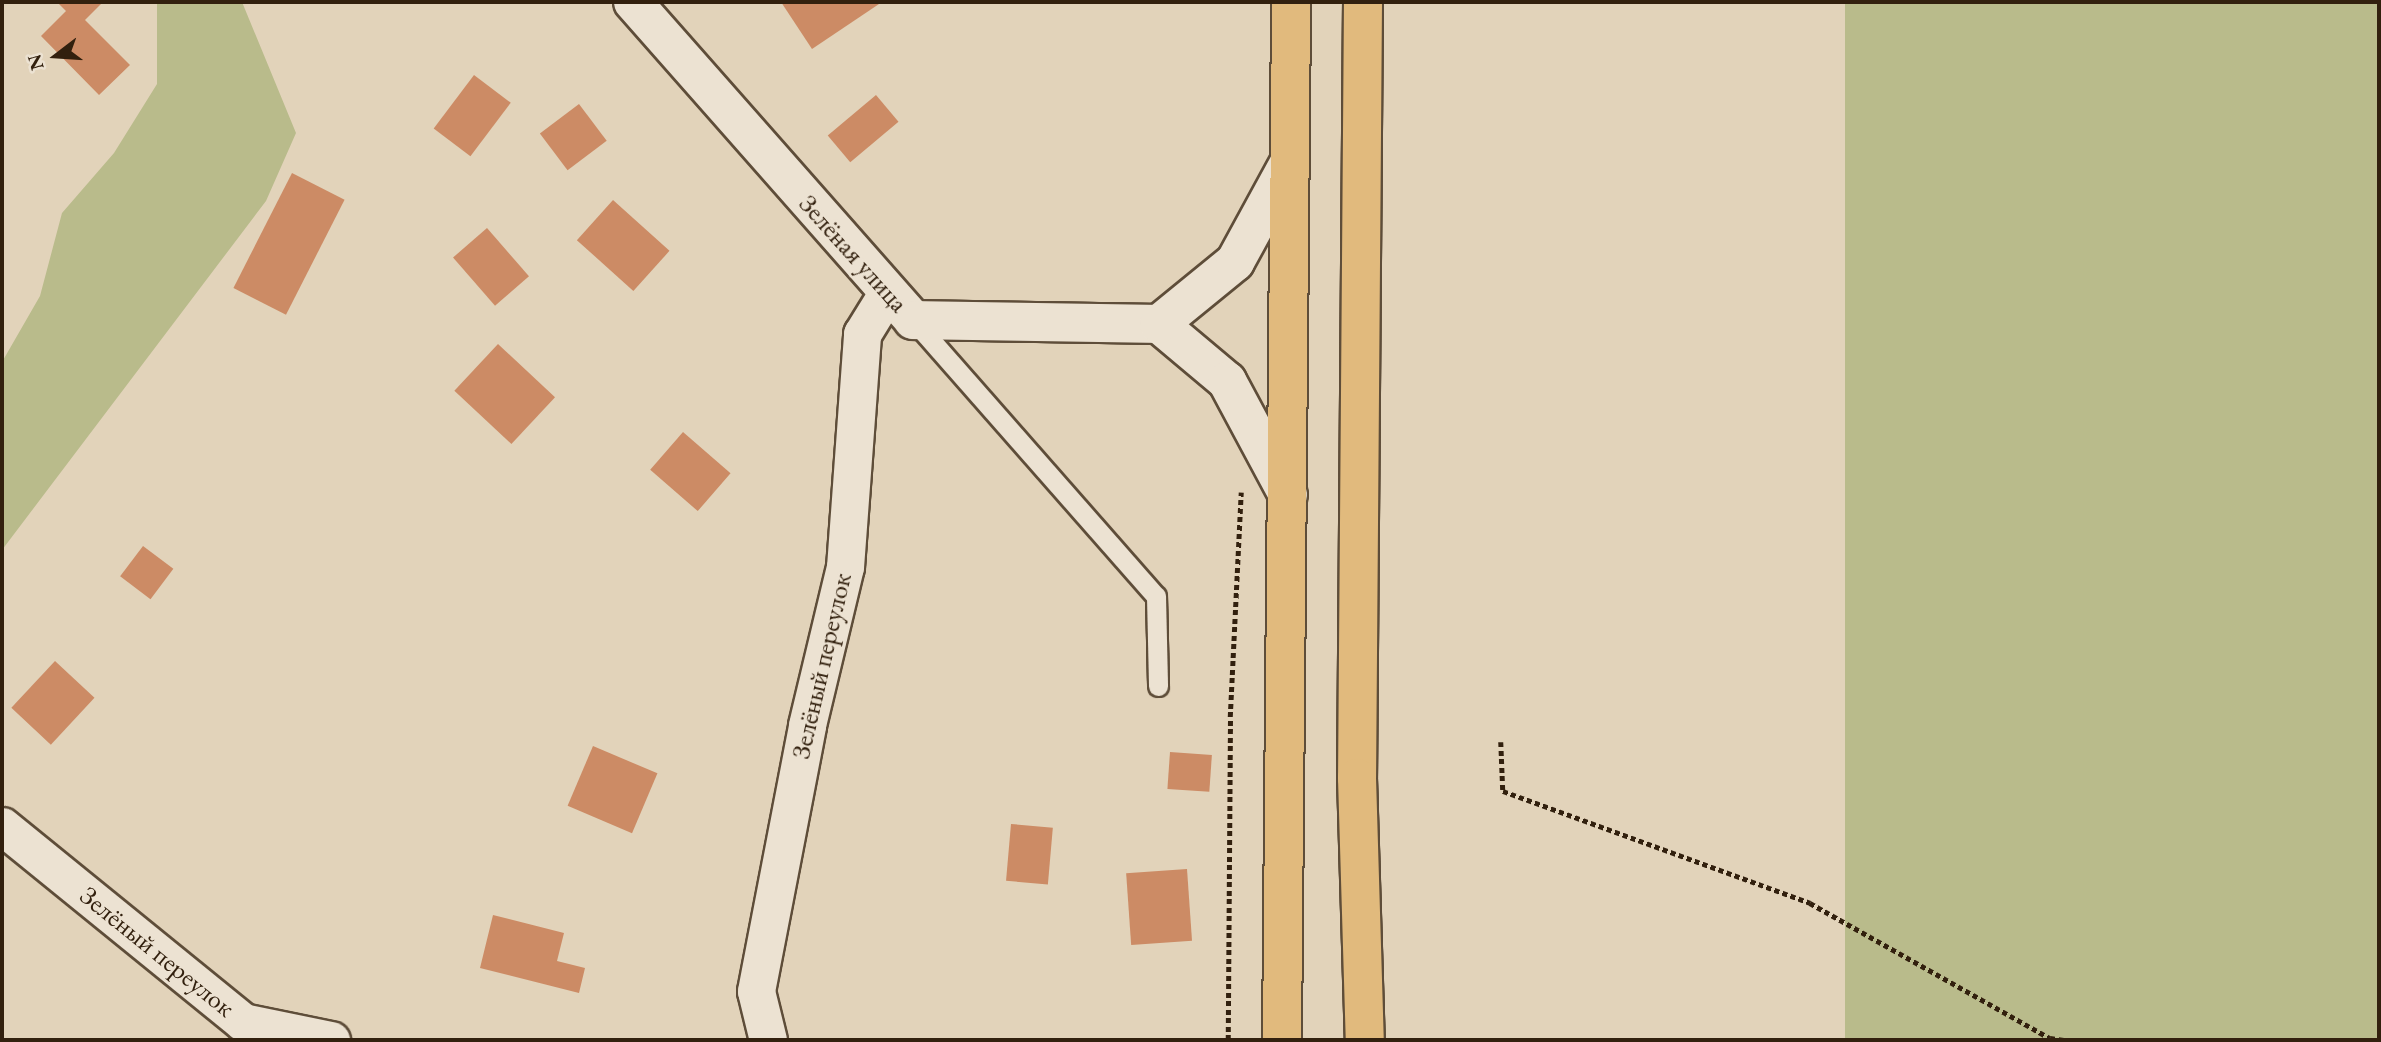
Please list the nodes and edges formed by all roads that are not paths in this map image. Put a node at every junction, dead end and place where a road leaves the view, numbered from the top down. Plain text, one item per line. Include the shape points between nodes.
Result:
1 (633, 2) edge
2 (1291, 2) edge
3 (1363, 2) edge
4 (1290, 161) junction
5 (886, 295) junction
6 (913, 320) junction
7 (1159, 324) junction
8 (1288, 495) junction
9 (1158, 686) dead end
10 (2, 826) edge
11 (331, 1040) edge
12 (768, 1040) edge
13 (1282, 1040) edge
14 (1365, 1040) edge

1 - 5 street, Зелёная улица
2 - 4 highway
3 - 14 highway via 1357,778
4 - 7 street via 1235,262
4 - 8 highway
5 - 6 street, Зелёная улица
5 - 12 street, Зелёный переулок via 862,334 845,567 807,724 756,991
6 - 7 street, Зелёная улица
6 - 9 lane via 1156,596
7 - 8 street via 1227,381
8 - 13 highway
10 - 11 street, Зелёный переулок via 243,1022

